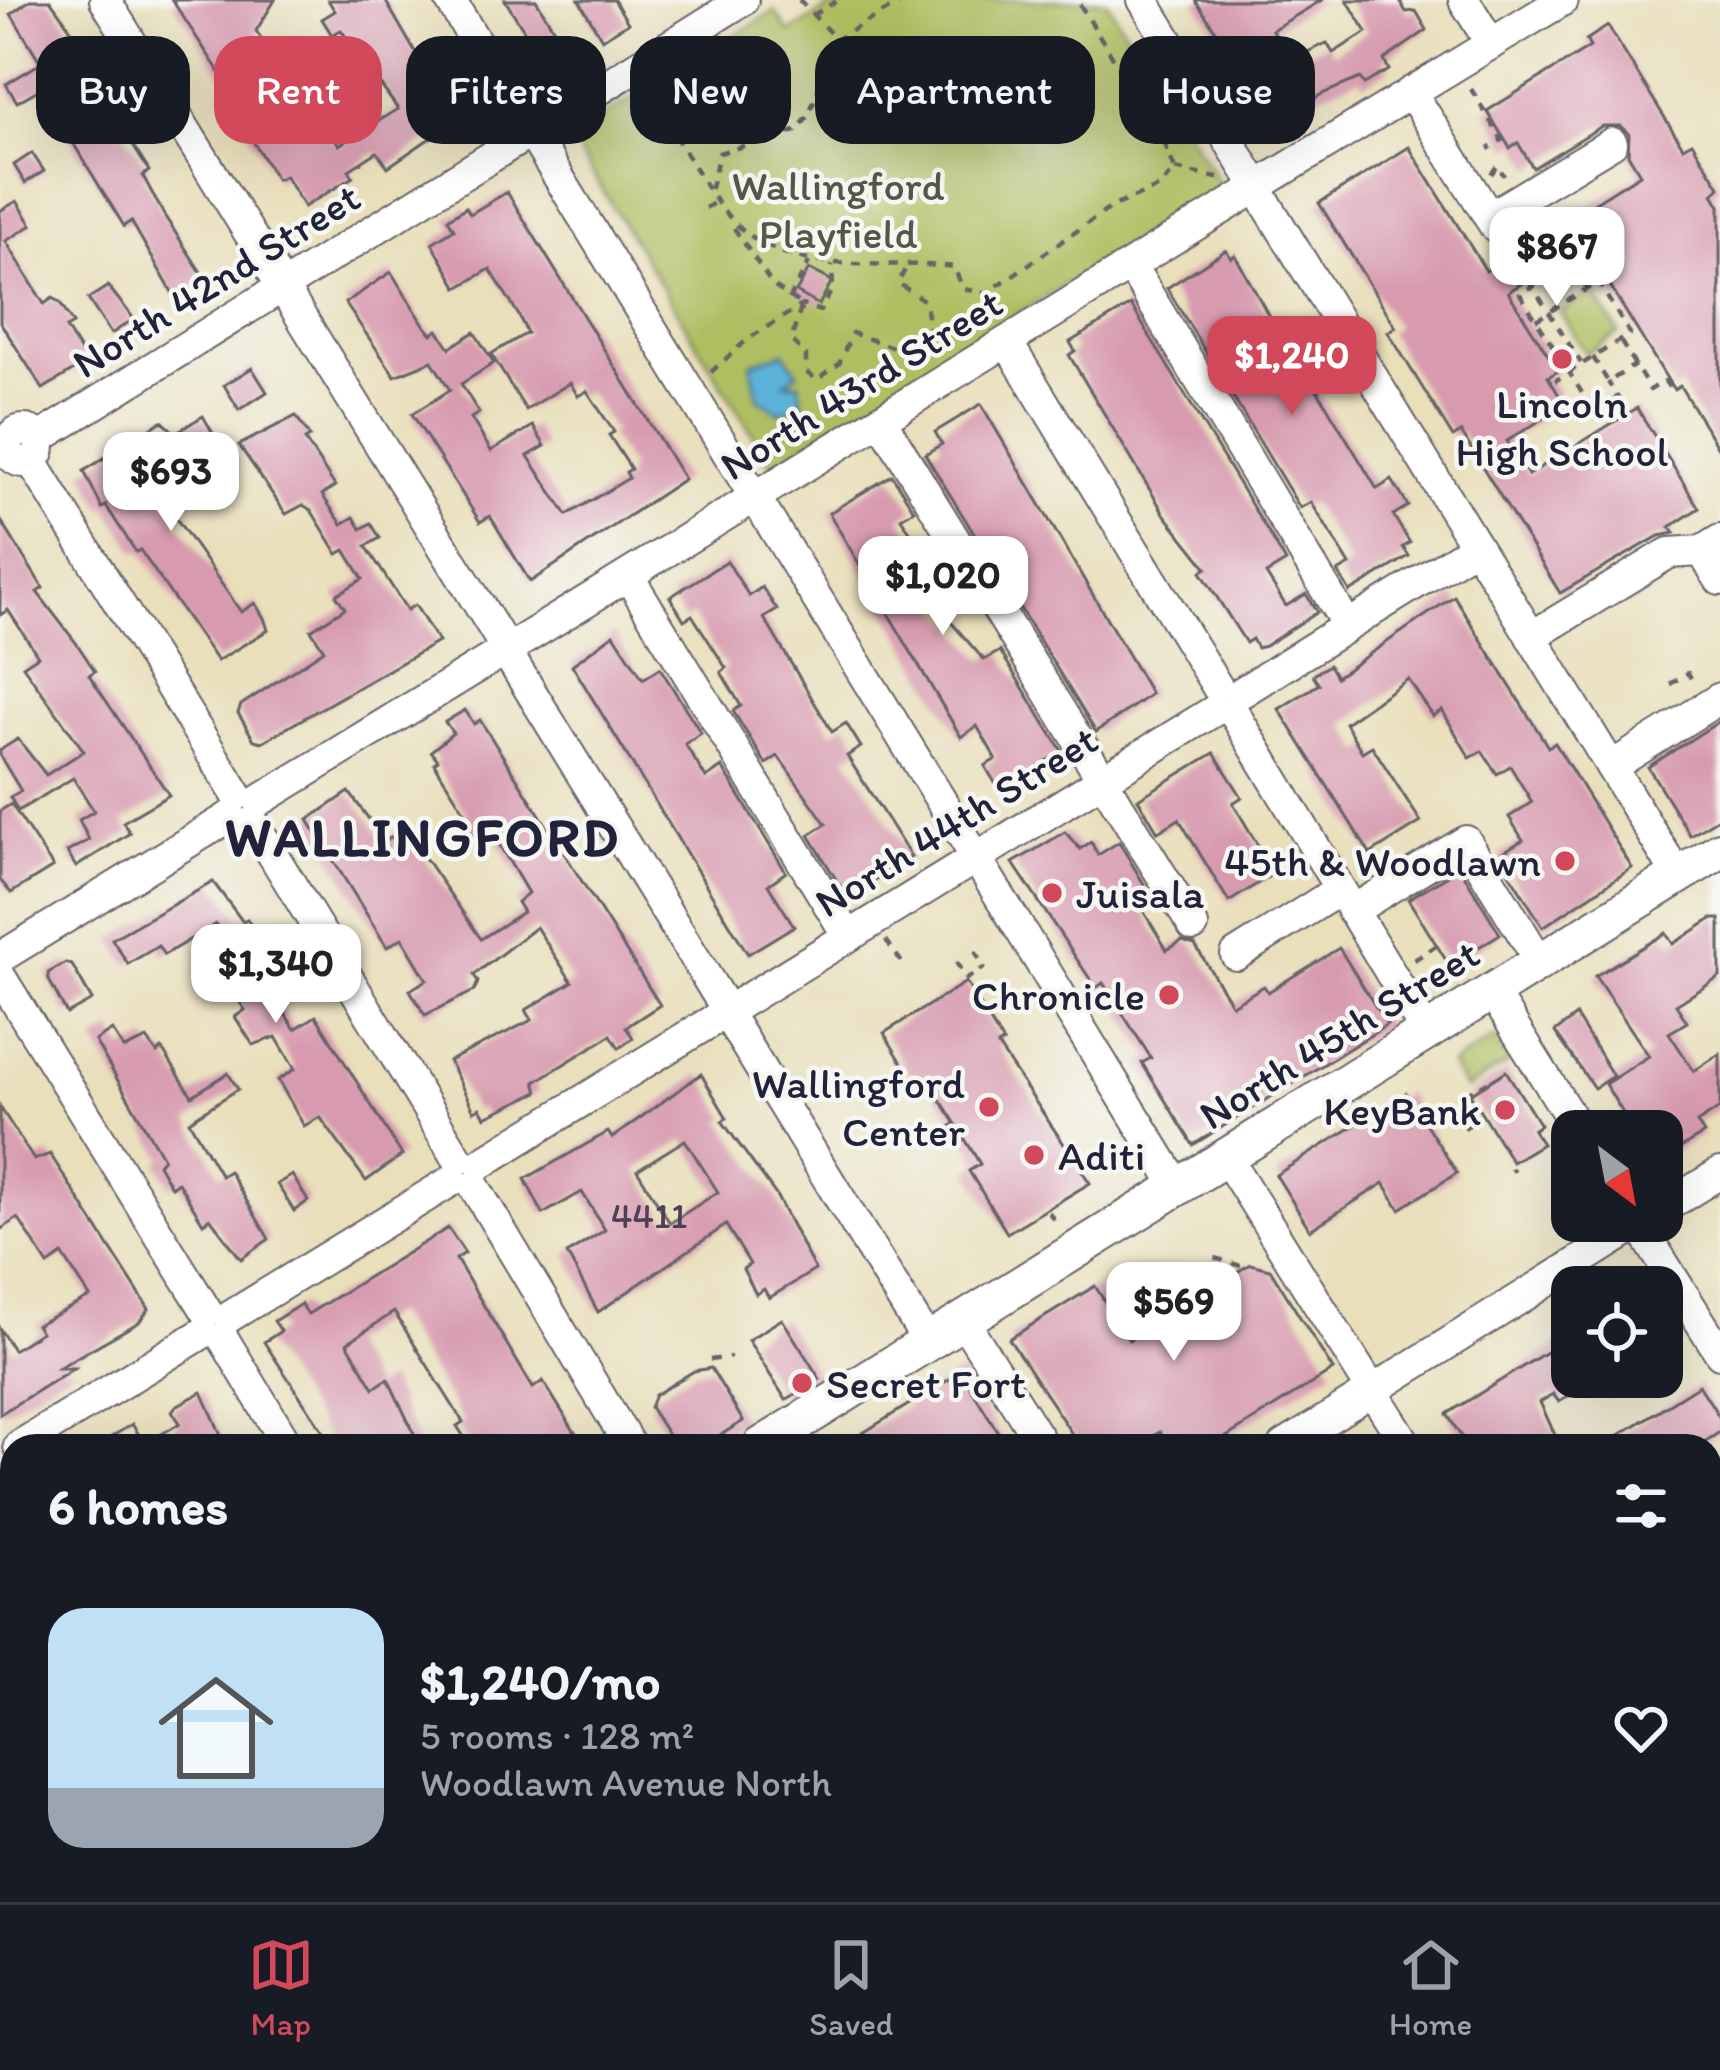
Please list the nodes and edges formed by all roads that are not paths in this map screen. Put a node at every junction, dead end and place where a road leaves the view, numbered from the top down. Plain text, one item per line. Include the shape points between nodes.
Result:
1 (104, 0) edge
2 (450, 0) edge
3 (743, 0) edge
4 (1143, 0) edge
5 (1464, 0) edge
6 (1563, 0) edge
7 (472, 36) edge
8 (1490, 44) junction
9 (606, 86) edge
10 (1411, 92) junction
11 (1612, 143) dead end
12 (513, 144) edge
13 (538, 144) edge
14 (1251, 186) junction
15 (1131, 266) junction
16 (281, 289) junction
17 (1004, 330) junction
18 (881, 419) junction
19 (15, 442) edge
20 (755, 499) junction
21 (1711, 545) edge
22 (1476, 547) junction
23 (629, 577) junction
24 (1720, 580) edge
25 (1347, 625) junction
26 (1532, 637) junction
27 (506, 650) junction
28 (1707, 691) edge
29 (1228, 700) junction
30 (1611, 766) junction
31 (1102, 780) junction
32 (245, 809) junction
33 (1720, 850) edge
34 (976, 858) junction
35 (1678, 876) junction
36 (1346, 901) junction
37 (1193, 926) dead end
38 (848, 936) junction
39 (1236, 955) dead end
40 (1540, 962) junction
41 (1, 963) edge
42 (1492, 992) junction
43 (727, 1011) junction
44 (1426, 1033) junction
45 (1566, 1110) edge
46 (1226, 1156) junction
47 (466, 1172) junction
48 (1720, 1173) edge
49 (1178, 1187) junction
50 (1683, 1196) edge
51 (1616, 1242) edge
52 (1646, 1242) edge
53 (964, 1320) junction
54 (215, 1325) junction
55 (928, 1342) junction
56 (1720, 1353) edge
57 (1371, 1391) junction
58 (39, 1434) edge
59 (281, 1434) edge
60 (623, 1434) edge
61 (780, 1434) edge
62 (1036, 1434) edge
63 (1303, 1434) edge
64 (1399, 1434) edge

1 - 16 street
2 - 7 street
3 - 9 street, North 42nd Street
4 - 14 street
5 - 8 street
6 - 8 street, North 43rd Street
8 - 10 street, North 43rd Street
10 - 11 street via 1499,232
10 - 14 street, North 43rd Street
12 - 16 street, North 42nd Street
13 - 20 street
14 - 15 street, North 43rd Street
14 - 22 street
15 - 17 street, North 43rd Street
15 - 25 street
16 - 19 street, North 42nd Street
16 - 27 street
17 - 18 street, North 43rd Street
17 - 29 street
18 - 20 street, North 43rd Street
18 - 31 street
19 - 32 street
20 - 23 street, North 43rd Street
20 - 34 street
21 - 24 street
21 - 26 street via 1670,553
22 - 25 street, North 44th Street
22 - 26 street
23 - 27 street, North 43rd Street
23 - 38 street
25 - 29 street, North 44th Street
26 - 30 street
27 - 32 street, North 43rd Street
27 - 43 street
28 - 30 street
29 - 31 street, North 44th Street
29 - 36 street
30 - 35 street
31 - 34 street, North 44th Street
31 - 37 street
32 - 41 street, North 43rd Street
32 - 47 street
33 - 35 main road, North 45th Street
34 - 38 street, North 44th Street
34 - 49 street
35 - 40 main road, North 45th Street
36 - 39 street
36 - 40 street via 1466,841
36 - 44 street
38 - 43 street, North 44th Street
40 - 42 main road, North 45th Street
41 - 54 street
42 - 44 main road, North 45th Street
42 - 45 street
43 - 47 street, North 44th Street
43 - 55 street
44 - 46 main road, North 45th Street
46 - 49 main road, North 45th Street
46 - 57 street
47 - 54 street, North 44th Street
47 - 60 street
48 - 50 street
49 - 53 main road, North 45th Street
51 - 57 street
52 - 56 street
53 - 55 main road, North 45th Street
53 - 62 street
54 - 58 street, North 44th Street
54 - 59 street
55 - 61 main road, North 45th Street
57 - 63 street
57 - 64 street

